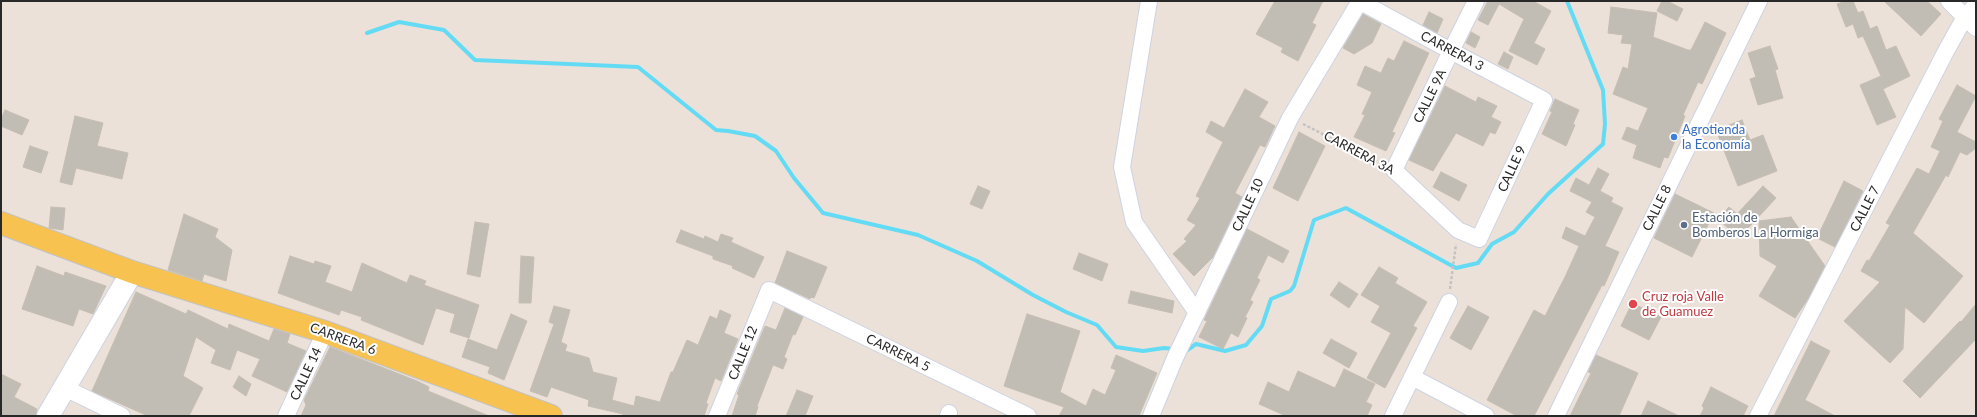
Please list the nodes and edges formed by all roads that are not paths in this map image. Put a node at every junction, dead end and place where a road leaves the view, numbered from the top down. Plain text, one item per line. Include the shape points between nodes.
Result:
1 (1149, 1) edge
2 (1359, 1) edge
3 (1476, 1) edge
4 (1758, 1) edge
5 (1949, 1) edge
6 (1976, 5) edge
7 (1965, 17) junction
8 (1976, 28) edge
9 (1452, 51) junction
10 (1544, 100) joint
11 (1394, 170) joint
12 (1, 223) edge
13 (1479, 239) joint
14 (132, 272) junction
15 (769, 290) joint
16 (1449, 302) road end
17 (1197, 313) junction
18 (325, 332) junction
19 (1412, 377) junction
20 (65, 388) junction
21 (48, 416) edge
22 (122, 416) edge
23 (286, 416) edge
24 (551, 416) edge
25 (717, 416) edge
26 (1028, 416) edge
27 (1151, 416) edge
28 (1393, 416) edge
29 (1486, 416) edge
30 (1556, 416) edge
31 (1758, 416) edge

1 - 17 street via 1122,167 1134,222
2 - 9 street, CARRERA 3
2 - 17 street, CALLE 10 via 1290,118
3 - 9 street, CALLE 9A
4 - 30 street, CALLE 8
5 - 7 street
6 - 7 street, CALLE 7
7 - 8 street
7 - 31 street, CALLE 7
9 - 10 street, CARRERA 3
9 - 11 street, CALLE 9A
10 - 13 street, CALLE 9
11 - 13 street, CARRERA 3A via 1458,230
12 - 14 main road, CARRERA 6
14 - 18 main road, CARRERA 6
14 - 20 main road
15 - 25 street, CALLE 12
15 - 26 street, CARRERA 5
16 - 19 street
17 - 27 street, CALLE 10
18 - 23 street, CALLE 14
18 - 24 main road, CARRERA 6
19 - 28 street
19 - 29 street
20 - 21 main road
20 - 22 street

